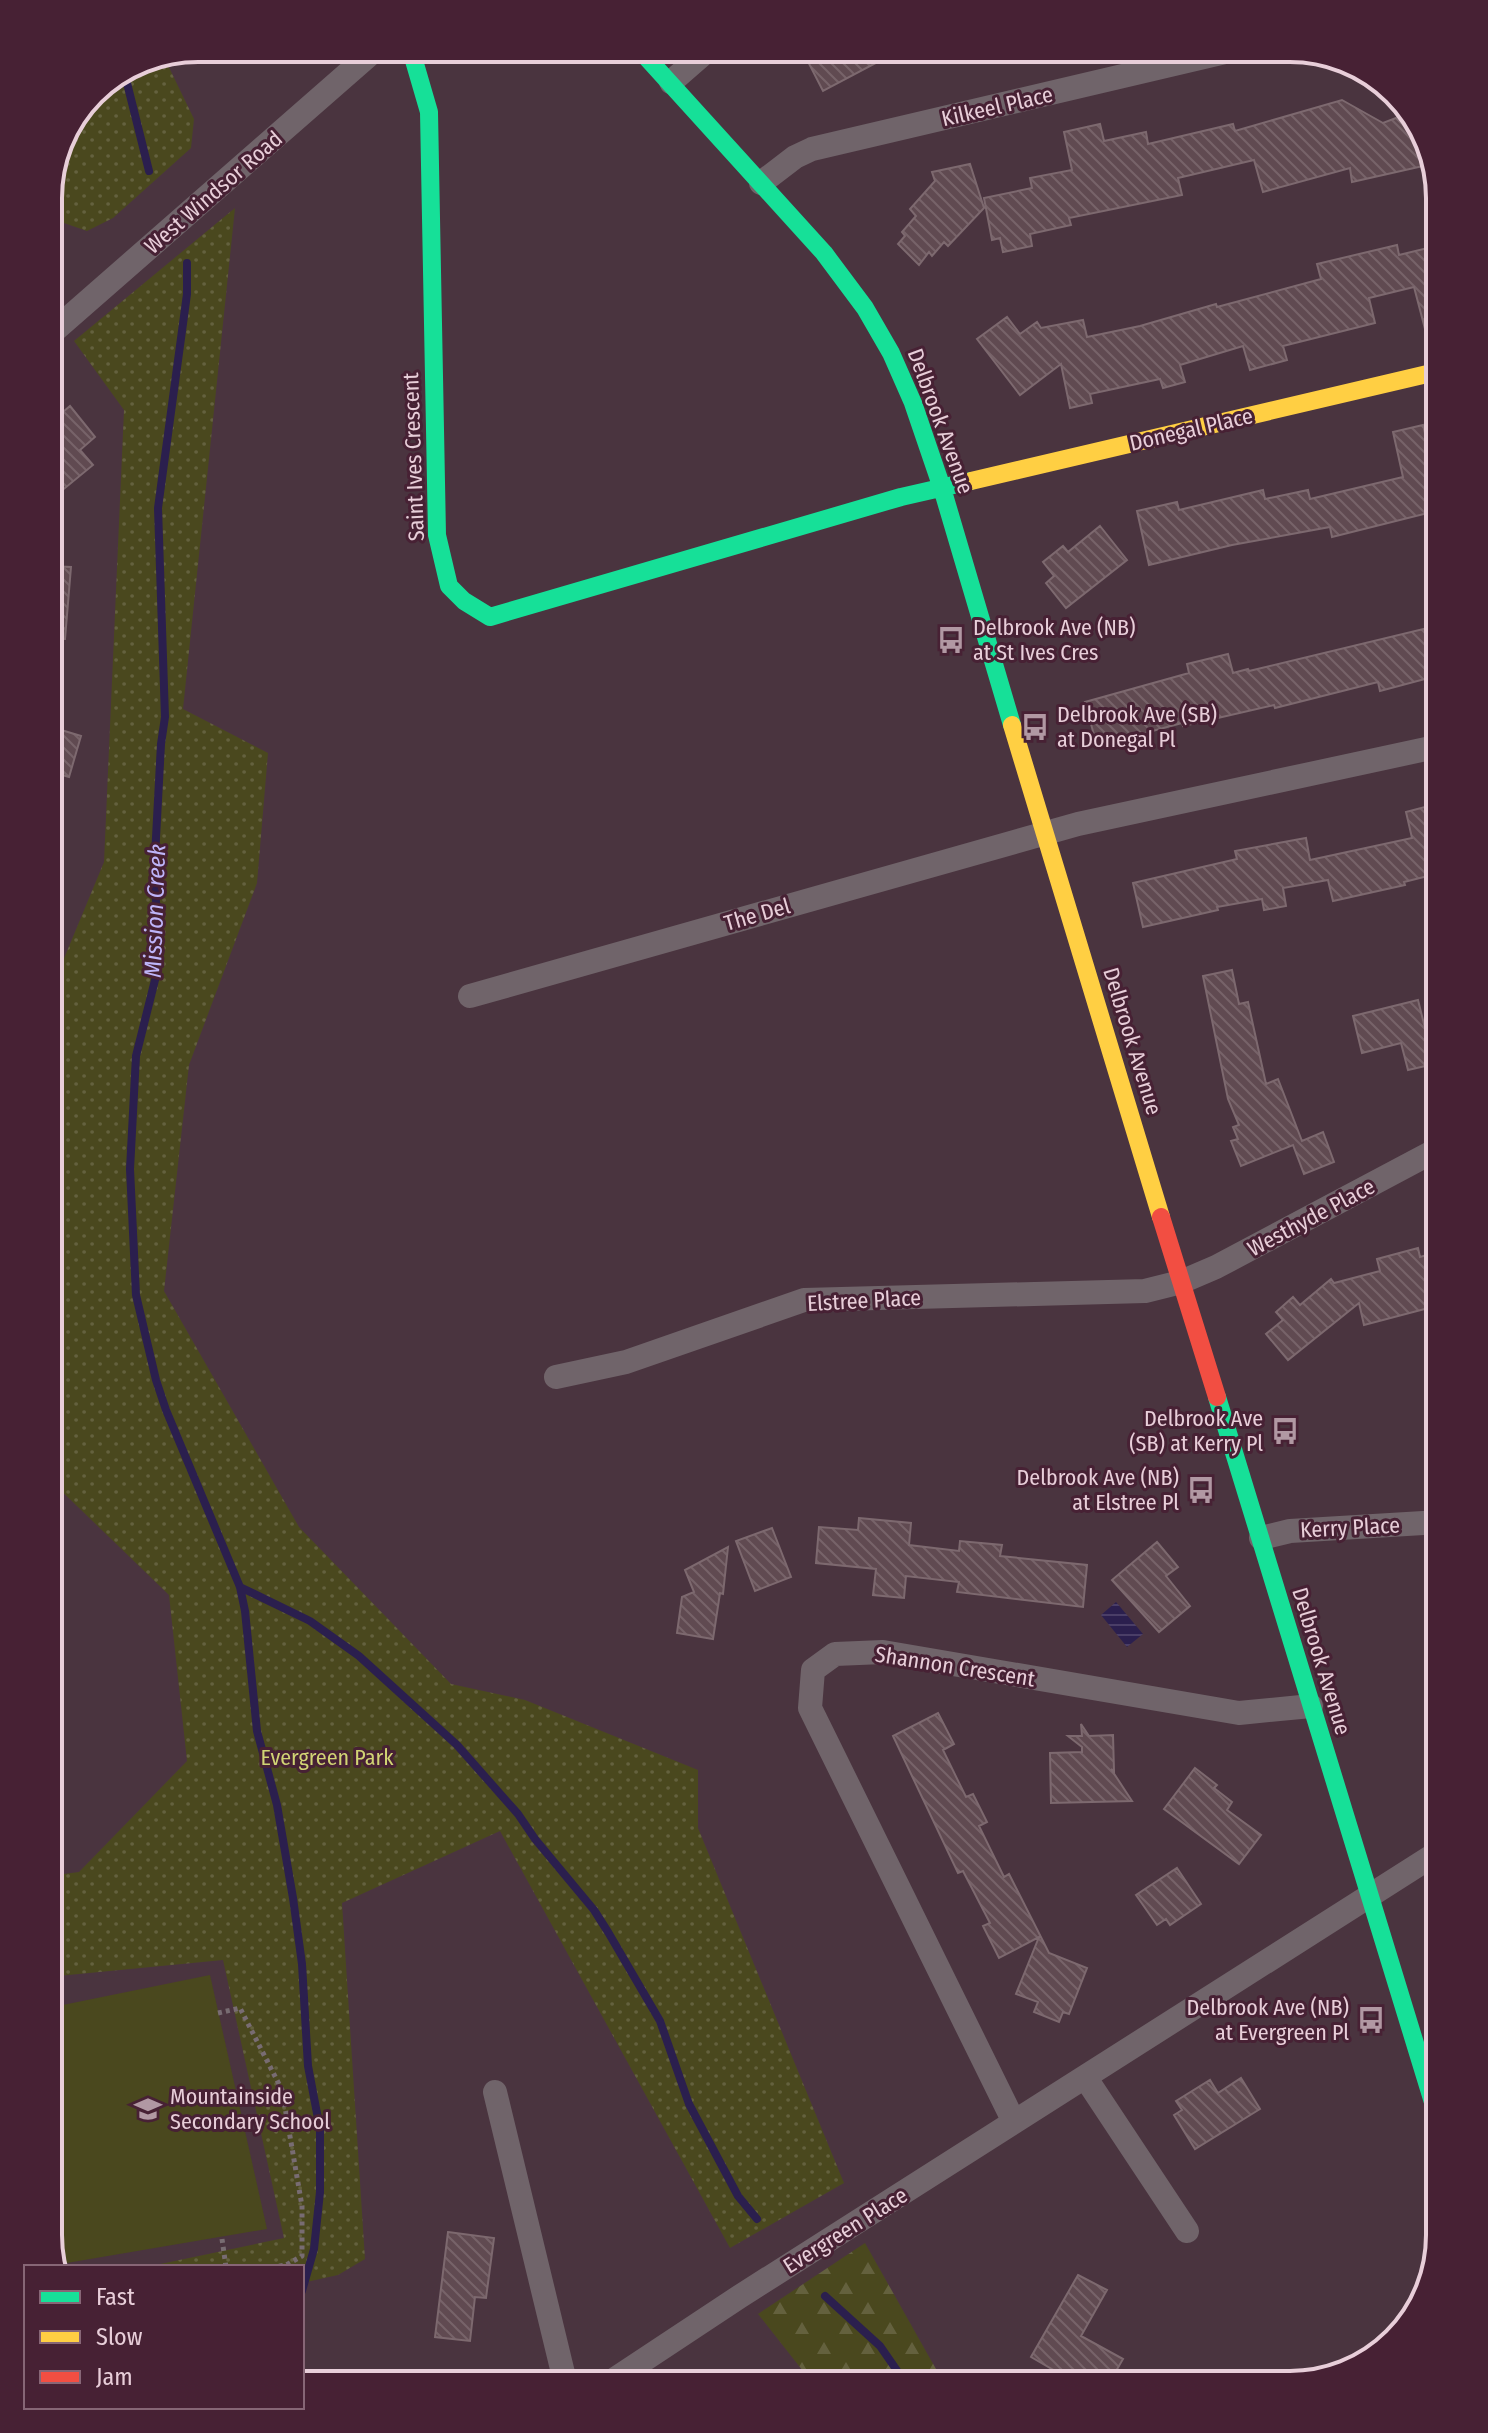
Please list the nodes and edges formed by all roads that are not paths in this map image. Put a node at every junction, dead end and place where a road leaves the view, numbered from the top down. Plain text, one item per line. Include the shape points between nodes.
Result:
1 (361, 62) edge
2 (414, 62) edge
3 (652, 62) edge
4 (694, 62) edge
5 (1182, 62) edge
6 (671, 82) junction
7 (761, 183) junction
8 (62, 324) edge
9 (1426, 374) edge
10 (942, 488) junction
11 (1426, 749) edge
12 (1044, 834) junction
13 (470, 996) dead end
14 (1426, 1155) edge
15 (1181, 1282) junction
16 (556, 1377) dead end
17 (1426, 1523) edge
18 (1261, 1538) junction
19 (1311, 1706) junction
20 (1426, 1860) edge
21 (1369, 1897) junction
22 (1085, 2077) junction
23 (1426, 2080) edge
24 (495, 2092) dead end
25 (1014, 2122) junction
26 (1187, 2231) dead end
27 (563, 2371) edge
28 (628, 2371) edge

1 - 8 street, West Windsor Road
2 - 10 street, Saint Ives Crescent via 429,112 437,535 449,586 464,601 490,617
3 - 6 street, Delbrook Avenue
4 - 6 street
5 - 7 street, Kilkeel Place via 812,149
6 - 7 street, Delbrook Avenue
7 - 10 street, Delbrook Avenue via 865,308 913,403
9 - 10 street, Donegal Place
10 - 12 street, Delbrook Avenue
11 - 12 street
12 - 13 street, The Del
12 - 15 street, Delbrook Avenue
14 - 15 street, Westhyde Place
15 - 16 street, Elstree Place via 1145,1291 804,1300 626,1362
15 - 18 street, Delbrook Avenue
17 - 18 street, Kerry Place via 1290,1531
18 - 19 street, Delbrook Avenue
19 - 21 street, Delbrook Avenue
19 - 25 street, Shannon Crescent via 1239,1713 883,1652 835,1654 813,1670 810,1708
20 - 21 street, Evergreen Place
21 - 22 street, Evergreen Place
21 - 23 street, Delbrook Avenue
22 - 25 street, Evergreen Place
22 - 26 street
24 - 27 street
25 - 28 street, Evergreen Place

